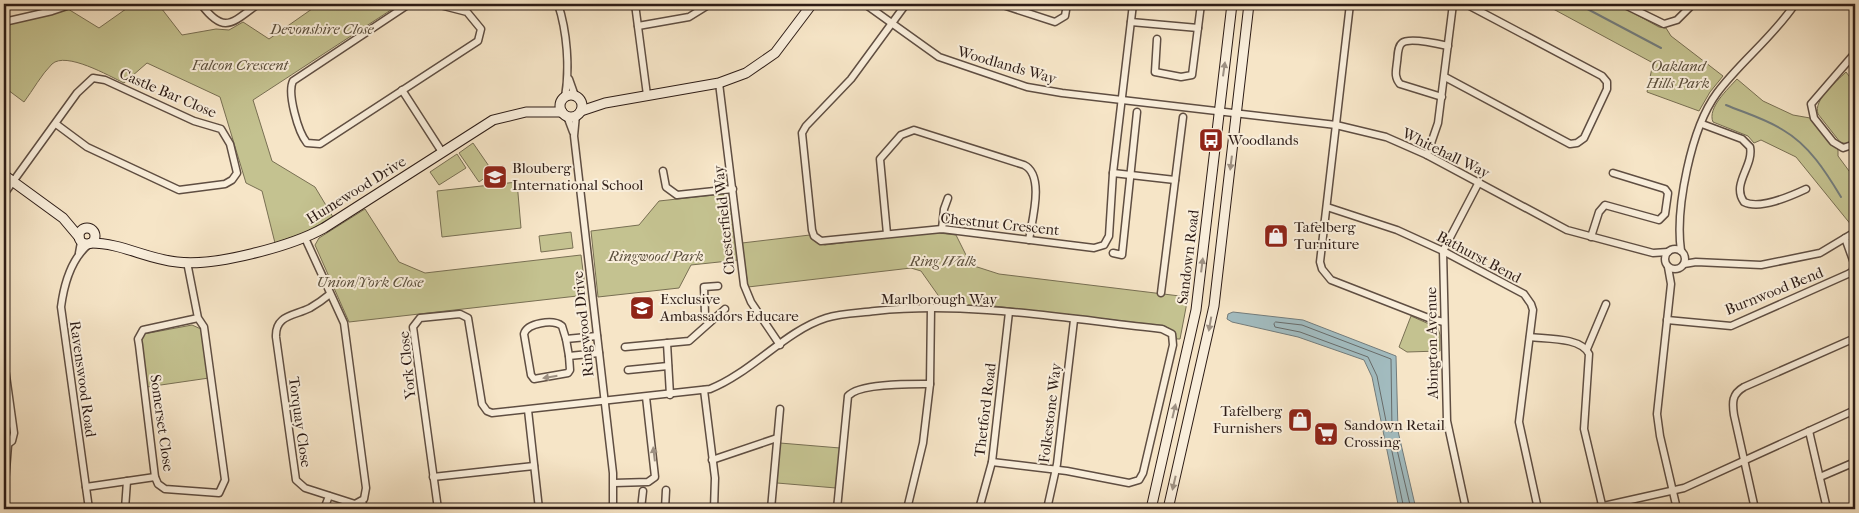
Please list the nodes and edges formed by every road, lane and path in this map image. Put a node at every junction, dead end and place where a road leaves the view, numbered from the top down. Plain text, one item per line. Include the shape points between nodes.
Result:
1 (73, 4) edge
2 (201, 4) edge
3 (258, 4) edge
4 (409, 4) edge
5 (436, 4) edge
6 (558, 4) edge
7 (635, 4) edge
8 (710, 4) edge
9 (865, 4) edge
10 (906, 4) edge
11 (1000, 4) edge
12 (1067, 4) edge
13 (1133, 4) edge
14 (1201, 4) edge
15 (1232, 4) edge
16 (1248, 4) edge
17 (1350, 4) edge
18 (1453, 4) edge
19 (1466, 4) edge
20 (1624, 4) edge
21 (1693, 4) edge
22 (1795, 4) edge
23 (812, 5) edge
24 (4, 22) edge
25 (1131, 22) junction
26 (892, 24) junction
27 (638, 26) junction
28 (1198, 28) junction
29 (1156, 39) dead end
30 (1448, 46) junction
31 (1855, 53) edge
32 (567, 73) junction
33 (1444, 77) junction
34 (719, 83) junction
35 (402, 90) junction
36 (647, 95) junction
37 (1442, 97) junction
38 (563, 99) junction
39 (578, 99) junction
40 (1122, 100) junction
41 (605, 103) junction
42 (537, 110) junction
43 (1137, 112) dead end
44 (1218, 113) junction
45 (571, 114) junction
46 (1236, 115) junction
47 (1183, 117) dead end
48 (56, 124) junction
49 (1702, 124) junction
50 (1336, 125) junction
51 (1855, 144) edge
52 (442, 152) junction
53 (1427, 155) junction
54 (663, 171) dead end
55 (1113, 173) junction
56 (1613, 173) dead end
57 (4, 175) edge
58 (1131, 175) junction
59 (1175, 180) junction
60 (13, 182) junction
61 (1479, 182) junction
62 (733, 189) junction
63 (1806, 189) dead end
64 (4, 194) edge
65 (948, 198) dead end
66 (1327, 207) junction
67 (62, 218) junction
68 (85, 229) junction
69 (942, 229) junction
70 (1855, 232) edge
71 (94, 233) junction
72 (1678, 233) junction
73 (887, 234) junction
74 (1591, 237) junction
75 (305, 238) junction
76 (1845, 238) junction
77 (1029, 240) junction
78 (85, 241) junction
79 (120, 246) junction
80 (1443, 251) junction
81 (1669, 251) junction
82 (1113, 253) dead end
83 (1652, 254) junction
84 (1682, 254) junction
85 (187, 262) junction
86 (1696, 262) junction
87 (1667, 265) junction
88 (1682, 266) junction
89 (1671, 284) junction
90 (718, 286) dead end
91 (330, 294) junction
92 (1161, 294) dead end
93 (1606, 304) dead end
94 (931, 308) junction
95 (724, 309) dead end
96 (1009, 312) junction
97 (198, 318) junction
98 (1074, 320) junction
99 (1668, 320) junction
100 (710, 322) junction
101 (1444, 322) junction
102 (597, 336) junction
103 (1530, 337) junction
104 (1855, 338) edge
105 (566, 339) junction
106 (667, 343) junction
107 (780, 345) junction
108 (625, 347) dead end
109 (1587, 350) junction
110 (599, 353) junction
111 (569, 356) junction
112 (4, 361) edge
113 (668, 366) junction
114 (628, 370) dead end
115 (930, 384) junction
116 (704, 390) junction
117 (670, 394) junction
118 (646, 397) junction
119 (605, 401) junction
120 (780, 409) dead end
121 (528, 410) junction
122 (1855, 410) edge
123 (1809, 431) junction
124 (777, 438) junction
125 (6, 446) edge
126 (1744, 459) junction
127 (712, 460) junction
128 (992, 462) junction
129 (1855, 462) edge
130 (534, 466) junction
131 (1056, 470) junction
132 (155, 477) junction
133 (1820, 477) junction
134 (433, 478) junction
135 (126, 482) junction
136 (614, 483) junction
137 (86, 487) junction
138 (666, 490) dead end
139 (1673, 490) junction
140 (643, 492) dead end
141 (4, 496) edge
142 (329, 496) junction
143 (362, 502) junction
144 (1603, 508) edge
145 (89, 509) edge
146 (126, 509) edge
147 (324, 509) edge
148 (365, 509) edge
149 (438, 509) edge
150 (539, 509) edge
151 (613, 509) edge
152 (641, 509) edge
153 (665, 509) edge
154 (714, 509) edge
155 (771, 509) edge
156 (837, 509) edge
157 (907, 509) edge
158 (979, 509) edge
159 (1047, 509) edge
160 (1151, 509) edge
161 (1168, 509) edge
162 (1466, 509) edge
163 (1538, 509) edge
164 (1590, 509) edge
165 (1677, 509) edge
166 (1755, 509) edge
167 (1827, 509) edge

1 - 24 street
2 - 3 street via 212,18 224,24
4 - 35 street via 303,72 293,80 291,91 303,137 307,143 316,145
5 - 35 street via 470,14 481,29 481,36
6 - 32 street
7 - 27 street
8 - 27 street via 689,17
9 - 26 street, Woodlands Way
10 - 26 street
11 - 12 street via 1056,22 1065,16
13 - 25 street, Chestnut Crescent
14 - 28 street
44 -> 15 street, Sandown Road
16 - 46 street, Sandown Road
17 - 50 street
18 - 30 street
19 - 33 street via 1602,76 1607,82 1607,89 1582,140 1570,144
20 - 21 street via 1668,24
22 - 49 street via 1716,95
23 - 34 street, Humewood Drive via 768,59 746,73
25 - 28 street
25 - 40 street, Chestnut Crescent
26 - 40 street, Woodlands Way via 945,60 1038,90
26 - 73 street, Chestnut Crescent via 851,79 806,126 802,137 812,230 816,238 827,242
27 - 36 street
28 - 29 street via 1193,73 1187,77 1155,72
30 - 33 street
30 - 37 street via 1404,42 1399,47 1396,70 1400,84
31 - 51 street via 1814,98 1811,109 1833,142 1843,148
32 - 38 street
32 - 39 street
33 - 37 street
34 - 36 street, Humewood Drive
34 - 62 street, Chesterfield Way
35 - 52 street
36 - 41 street, Humewood Drive
37 - 53 street via 1438,123
38 - 39 street, Humewood Drive
38 - 42 street, Humewood Drive
38 - 45 street
39 - 41 street, Humewood Drive
39 - 45 street
40 - 44 street, Woodlands Way
40 - 55 street, Chestnut Crescent
41 - 45 street, Humewood Drive
42 - 45 street, Humewood Drive
42 - 52 street, Humewood Drive via 493,120
43 - 58 street
44 - 46 street, Whitehall Way
160 -> 44 street, Sandown Road via 1197,303
45 - 102 street, Ringwood Drive
46 - 50 street, Whitehall Way
46 -> 161 street, Sandown Road via 1214,306
47 - 59 street
48 - 48 street, Castle Bar Close via 84,84 99,78 194,121 221,129 230,144 237,173 225,184 179,190 87,147
48 - 60 street, Castle Bar Close
49 - 63 street via 1742,139 1750,147 1751,154 1740,186 1744,202 1755,205 1786,198
49 - 72 street via 1684,175
50 - 53 street, Whitehall Way via 1386,137
50 - 66 street
52 - 75 street, Humewood Drive
53 - 61 street, Whitehall Way
54 - 62 street via 666,187 677,195
55 - 58 street
55 - 77 street, Chestnut Crescent via 1111,222 1104,245 1094,248
56 - 74 street via 1666,189 1666,214 1659,220 1606,204 1599,212
57 - 60 street
58 - 59 street
58 - 82 street via 1122,255
59 - 92 street
60 - 64 street, Castle Bar Close
60 - 67 street
61 - 74 street, Whitehall Way via 1567,230
61 - 80 street, Abington Avenue
62 - 107 street, Chesterfield Way via 746,292
65 - 69 street
66 - 80 street, Bathurst Bend via 1396,230
66 - 101 street via 1320,262 1330,280
67 - 68 street
67 - 78 street
68 - 71 street, Humewood Drive
68 - 78 street via 80,232
69 - 73 street, Chestnut Crescent
69 - 77 street, Chestnut Crescent
70 - 76 street
71 - 78 street via 94,238
71 - 79 street, Humewood Drive
72 - 81 street
72 - 84 street
73 - 77 street via 880,159 901,135 914,130 1031,169 1036,180
74 - 83 street, Whitehall Way
75 - 85 street, Humewood Drive via 227,258
75 - 91 street
76 - 86 street via 1811,256 1762,265
76 - 99 street, Burnwood Bend via 1854,266 1848,274 1731,326
78 - 79 street, Humewood Drive
78 - 137 street, Ravenswood Road via 66,280 61,307
79 - 85 street, Humewood Drive via 166,260
80 - 101 street, Abington Avenue
80 - 103 street, Bathurst Bend via 1524,294 1533,310
81 - 83 street, Whitehall Way
81 - 84 street, Whitehall Way
81 - 87 street
83 - 87 street, Whitehall Way
84 - 86 street
84 - 88 street
85 - 97 street, Somerset Close
86 - 88 street
87 - 88 street
87 - 89 street
88 - 89 street
89 - 99 street
90 - 100 street via 704,287 705,314
91 - 142 street, Torquay Close via 311,308 284,318 276,328 294,475 305,488
91 - 143 street via 344,323 366,488
93 - 109 street
94 - 96 street, Marlborough Way
94 - 107 street, Marlborough Way via 834,316 816,322
94 - 115 street
95 - 100 street
96 - 98 street, Marlborough Way
96 - 128 street, Thetford Road
97 - 132 street, Somerset Close via 143,330 138,339
97 - 132 street, Somerset Close via 204,327 224,485 219,493 171,490 161,487
98 - 131 street, Folkestone Way
98 - 131 street, Marlborough Way via 1162,329 1172,334 1174,345 1144,473 1139,480 1129,483
99 - 139 street via 1658,422
100 - 106 street via 689,341
101 - 162 street, Abington Avenue via 1446,422
102 - 105 street
102 - 110 street, Ringwood Drive
103 - 109 street via 1575,343
103 - 163 street, Bathurst Bend via 1519,422
104 - 126 street via 1734,394 1732,405
105 - 111 street
111 -> 105 street via 568,373 536,380 531,375 524,334 526,329 549,322 558,323
106 - 108 street
106 - 113 street
107 - 116 street, Marlborough Way via 722,384
109 - 144 street via 1590,359 1584,429
110 - 111 street
110 - 119 street, Ringwood Drive
112 - 125 street via 14,433
113 - 114 street
113 - 117 street
115 - 156 street via 857,390 848,396
115 - 157 street via 922,451
116 - 117 street, Marlborough Way
116 - 127 street
117 - 118 street, Marlborough Way
118 - 119 street, Marlborough Way
136 -> 118 street via 648,482 655,477
119 - 121 street, York Close
119 - 136 street, Ringwood Drive
120 - 124 street
121 - 130 street
121 - 134 street, York Close via 492,413 483,407 470,322 466,316 417,319 413,327
122 - 123 street
123 - 126 street
123 - 133 street
124 - 127 street
124 - 155 street
125 - 141 street
126 - 139 street via 1692,485
126 - 166 street
127 - 154 street
128 - 131 street
128 - 158 street, Thetford Road
129 - 133 street
130 - 134 street
130 - 150 street
131 - 159 street, Folkestone Way
132 - 135 street
133 - 167 street
134 - 149 street, York Close
135 - 137 street
135 - 146 street
136 - 151 street, Ringwood Drive
137 - 145 street, Ravenswood Road
138 - 153 street
139 - 144 street
139 - 165 street
140 - 152 street
142 - 143 street, Torquay Close via 351,504
142 - 147 street
143 - 148 street
144 - 164 street

